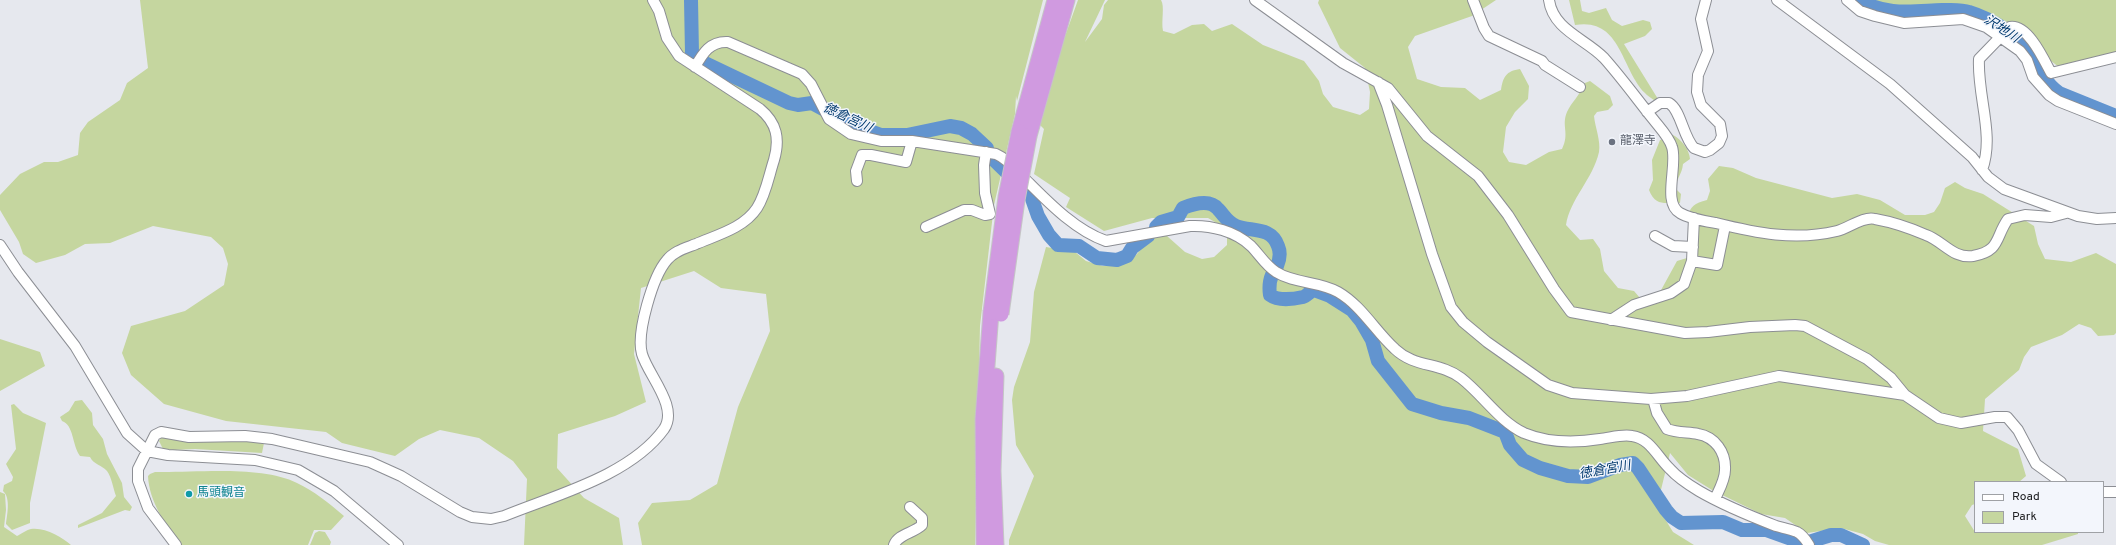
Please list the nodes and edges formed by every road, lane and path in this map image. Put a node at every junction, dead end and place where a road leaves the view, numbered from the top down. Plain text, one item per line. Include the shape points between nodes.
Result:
1 (653, 0) edge
2 (1055, 0) edge
3 (1067, 0) edge
4 (1255, 0) edge
5 (1474, 0) edge
6 (1549, 0) edge
7 (1706, 0) edge
8 (1777, 0) edge
9 (1846, 0) edge
10 (2000, 35) junction
11 (2116, 57) edge
12 (694, 67) junction
13 (1378, 82) junction
14 (1580, 86) dead end
15 (1647, 112) junction
16 (2116, 124) edge
17 (1024, 134) junction
18 (912, 141) junction
19 (986, 152) junction
20 (1982, 170) junction
21 (857, 181) dead end
22 (2066, 212) junction
23 (1694, 218) junction
24 (2116, 218) edge
25 (1725, 226) junction
26 (926, 227) dead end
27 (1656, 236) dead end
28 (0, 244) edge
29 (1693, 247) junction
30 (1692, 261) junction
31 (996, 313) junction
32 (1611, 320) junction
33 (1904, 395) junction
34 (1653, 399) junction
35 (147, 452) junction
36 (2060, 481) edge
37 (2104, 492) edge
38 (2116, 492) edge
39 (1715, 499) junction
40 (910, 507) dead end
41 (176, 545) edge
42 (398, 545) edge
43 (894, 545) edge
44 (984, 545) edge
45 (996, 545) edge
46 (1809, 545) edge

1 - 12 street via 671,46
2 - 17 highway
3 - 17 highway
4 - 13 street via 1344,63
5 - 14 street via 1489,36 1542,61
6 - 15 street via 1562,25 1602,56
7 - 15 street via 1701,19 1708,51 1698,75 1696,92 1701,105 1720,124 1722,136 1719,143 1715,148 1705,152 1694,148 1675,109 1669,104 1660,103
8 - 20 street via 1890,84 1972,157
9 - 10 street via 1860,11 1904,23 1963,19
10 - 11 street via 2014,26 2026,34 2051,73
10 - 16 street via 2028,60 2033,77 2049,95
10 - 20 street via 1979,59 1979,89 1985,118 1987,148
12 - 18 street via 708,47 728,42 802,74 811,84 829,119 851,134 881,141
12 - 35 street via 728,86 766,113 776,128 777,147 764,192 751,216 729,230 675,253 661,268 643,318 640,342 642,354 666,405 667,421 664,428 628,463 603,476 504,516 486,519 460,512 401,476 370,462 272,439 245,436 189,437 161,432 155,435
13 - 32 street via 1388,88 1427,136 1486,184 1567,309 1576,314
13 - 34 street via 1394,126 1432,254 1451,307 1457,316 1487,342 1556,389 1582,395
15 - 23 street via 1667,137 1672,148 1673,206 1681,214
17 - 31 highway, bridge via 1004,212
18 - 19 street
18 - 21 street via 906,162 862,155 856,171
19 - 26 street via 985,193 990,214 964,210
19 - 39 street via 1004,157 1073,222 1106,241 1169,228 1201,225 1239,238 1250,245 1273,270 1287,278 1317,284 1338,292 1355,304 1394,349 1406,358 1441,368 1461,378 1514,427 1525,433 1559,442 1580,443 1634,436 1644,441 1670,470 1686,483
20 - 22 street via 2004,189
22 - 24 street via 2091,219
22 - 25 street via 2051,218 2025,215 2008,219 1999,239 1989,251 1972,256 1961,256 1928,235 1873,218 1837,231 1800,236 1769,235
23 - 25 street
23 - 29 street
25 - 30 street via 1717,265
27 - 29 street via 1673,246
28 - 35 street via 18,272 75,346 127,433
29 - 30 street
30 - 32 street via 1684,284 1671,293 1634,305
31 - 44 highway via 983,419
31 - 45 highway
32 - 33 street via 1685,333 1800,325 1817,331 1867,359 1891,378
33 - 34 street via 1779,376 1687,396
33 - 36 street via 1939,418 1949,421 1962,423 2007,417 2018,430 2036,464
34 - 39 street via 1657,413 1668,429 1699,434 1709,438 1720,448 1725,469
35 - 41 street via 138,469 142,496
35 - 42 street via 168,456 255,460 298,470 334,491
37 - 38 street
39 - 46 street via 1776,526 1797,532
40 - 43 street via 922,518 922,525

